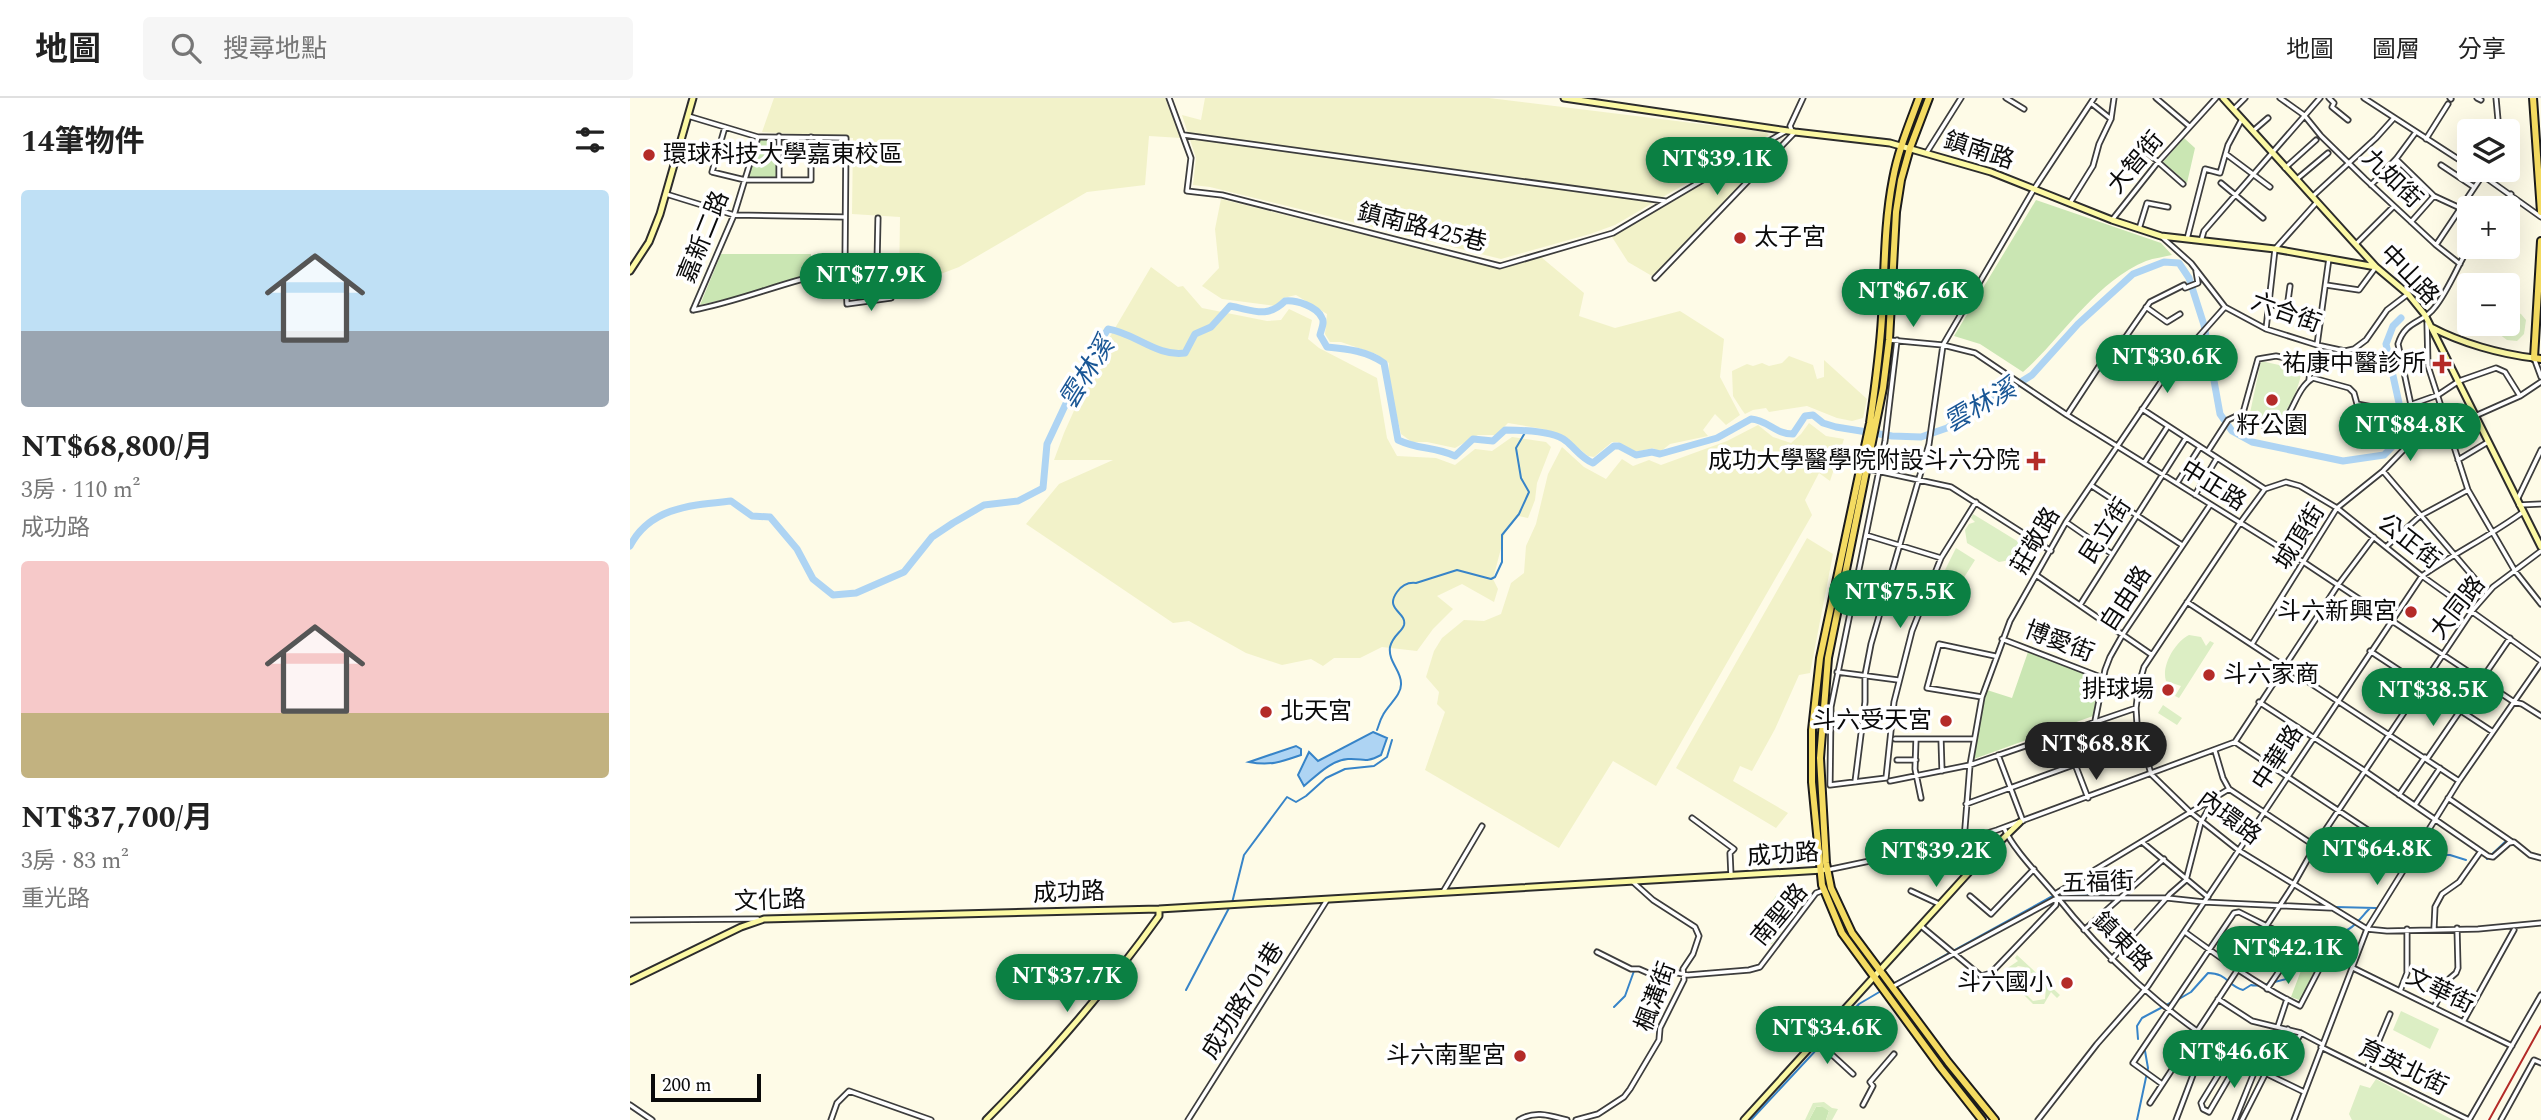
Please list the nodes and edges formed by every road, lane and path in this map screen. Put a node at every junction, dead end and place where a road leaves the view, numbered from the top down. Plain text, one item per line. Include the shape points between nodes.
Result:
1 (693, 98) edge
2 (1169, 98) edge
3 (1564, 98) edge
4 (1802, 98) edge
5 (1919, 98) edge
6 (1928, 98) edge
7 (1961, 98) edge
8 (2006, 98) edge
9 (2114, 98) edge
10 (2156, 98) edge
11 (2216, 98) edge
12 (2223, 98) edge
13 (2245, 98) edge
14 (2280, 98) edge
15 (2320, 98) edge
16 (2329, 98) edge
17 (2364, 98) edge
18 (2496, 98) edge
19 (2093, 100) edge
20 (2448, 104) dead end
21 (2536, 104) edge
22 (2024, 109) dead end
23 (2234, 110) junction
24 (2304, 115) junction
25 (688, 116) junction
26 (2242, 118) junction
27 (2267, 118) dead end
28 (2393, 118) junction
29 (2111, 119) junction
30 (2498, 119) edge
31 (2348, 120) dead end
32 (725, 127) junction
33 (2190, 127) junction
34 (1792, 131) junction
35 (2253, 131) junction
36 (2538, 131) edge
37 (2416, 132) junction
38 (1184, 135) junction
39 (779, 136) junction
40 (758, 137) junction
41 (811, 137) junction
42 (2426, 139) junction
43 (2316, 140) dead end
44 (1901, 145) junction
45 (1909, 148) junction
46 (1927, 152) junction
47 (2226, 153) junction
48 (2272, 153) junction
49 (2328, 153) dead end
50 (2149, 155) dead end
51 (2457, 158) edge
52 (2396, 159) junction
53 (2158, 162) junction
54 (2350, 163) junction
55 (2441, 165) dead end
56 (2285, 168) junction
57 (2252, 173) junction
58 (745, 180) junction
59 (779, 180) junction
60 (2296, 180) junction
61 (2477, 182) edge
62 (2493, 182) edge
63 (2221, 183) dead end
64 (2183, 184) dead end
65 (2371, 185) junction
66 (2270, 187) dead end
67 (2474, 187) junction
68 (2034, 189) junction
69 (666, 194) junction
70 (2235, 194) junction
71 (2511, 194) joint
72 (2540, 194) edge
73 (2434, 196) junction
74 (2468, 196) edge
75 (2311, 197) junction
76 (1667, 201) junction
77 (2317, 202) junction
78 (2070, 203) junction
79 (2168, 206) dead end
80 (2394, 206) junction
81 (2457, 207) edge
82 (1888, 210) junction
83 (1896, 212) junction
84 (2541, 212) edge
85 (2457, 213) edge
86 (734, 215) junction
87 (844, 217) junction
88 (2541, 217) edge
89 (878, 218) dead end
90 (2263, 218) dead end
91 (2112, 220) junction
92 (2411, 222) junction
93 (2139, 229) junction
94 (2161, 236) junction
95 (2187, 239) junction
96 (2201, 241) junction
97 (2541, 241) edge
98 (2356, 244) junction
99 (2436, 245) junction
100 (2275, 249) junction
101 (2329, 258) junction
102 (2464, 259) edge
103 (2460, 264) junction
104 (2376, 267) junction
105 (630, 271) edge
106 (846, 271) junction
107 (2196, 271) junction
108 (1655, 278) dead end
109 (2326, 285) junction
110 (2290, 286) dead end
111 (2408, 294) junction
112 (891, 298) dead end
113 (2539, 300) edge
114 (2268, 304) junction
115 (2146, 307) junction
116 (2225, 307) junction
117 (2180, 314) dead end
118 (2426, 316) junction
119 (2431, 327) junction
120 (2266, 329) junction
121 (2125, 338) junction
122 (1880, 339) junction
123 (1897, 340) junction
124 (1889, 341) junction
125 (1943, 345) junction
126 (2317, 345) junction
127 (2537, 358) edge
128 (2169, 370) junction
129 (2309, 380) junction
130 (2541, 380) edge
131 (2459, 381) junction
132 (2438, 396) junction
133 (2520, 396) junction
134 (2411, 405) junction
135 (2142, 409) junction
136 (2243, 413) junction
137 (2067, 415) junction
138 (2475, 416) junction
139 (1874, 424) junction
140 (2168, 426) junction
141 (1871, 438) junction
142 (2186, 438) junction
143 (2488, 442) junction
144 (2118, 445) junction
145 (2200, 447) junction
146 (2541, 450) edge
147 (2208, 451) junction
148 (2540, 456) edge
149 (2217, 458) junction
150 (2458, 460) junction
151 (2144, 463) junction
152 (1868, 469) junction
153 (1879, 471) junction
154 (2383, 471) junction
155 (2162, 475) junction
156 (1919, 480) junction
157 (2177, 484) junction
158 (2092, 486) junction
159 (2266, 489) junction
160 (2469, 490) junction
161 (2195, 495) junction
162 (1976, 502) junction
163 (2518, 502) junction
164 (2541, 504) edge
165 (2210, 505) junction
166 (2337, 508) junction
167 (2523, 512) junction
168 (1850, 513) junction
169 (1858, 515) junction
170 (2137, 515) junction
171 (2420, 516) junction
172 (2066, 522) junction
173 (2240, 523) junction
174 (2494, 533) junction
175 (1865, 535) junction
176 (2374, 537) junction
177 (1899, 545) junction
178 (2182, 545) junction
179 (2387, 546) junction
180 (2541, 549) edge
181 (2051, 551) junction
182 (2112, 554) junction
183 (2453, 555) junction
184 (1941, 558) junction
185 (2305, 563) junction
186 (2515, 571) junction
187 (2036, 575) junction
188 (2422, 576) junction
189 (2338, 585) junction
190 (2487, 593) junction
191 (2187, 602) junction
192 (2541, 604) edge
193 (2080, 605) junction
194 (2472, 611) junction
195 (2391, 620) junction
196 (2123, 634) junction
197 (2510, 638) junction
198 (2002, 639) junction
199 (2252, 645) junction
200 (2370, 652) junction
201 (2152, 655) junction
202 (2443, 655) junction
203 (1995, 656) junction
204 (2541, 662) edge
205 (2284, 665) junction
206 (1837, 672) junction
207 (1865, 675) junction
208 (2103, 678) junction
209 (1898, 680) junction
210 (2480, 680) junction
211 (2422, 686) junction
212 (1817, 688) junction
213 (1825, 688) junction
214 (1982, 697) junction
215 (2338, 700) junction
216 (2259, 702) junction
217 (2514, 702) junction
218 (2136, 708) junction
219 (2459, 711) junction
220 (2541, 716) edge
221 (2095, 721) junction
222 (2493, 732) junction
223 (2063, 733) junction
224 (2389, 734) junction
225 (2312, 737) junction
226 (1895, 739) dead end
227 (1916, 739) junction
228 (1941, 739) junction
229 (1974, 739) junction
230 (2142, 740) junction
231 (2235, 742) junction
232 (2215, 750) junction
233 (1998, 755) junction
234 (2426, 758) junction
235 (1897, 760) dead end
236 (1916, 760) junction
237 (2075, 763) junction
238 (1970, 765) junction
239 (2440, 768) junction
240 (1942, 771) junction
241 (2365, 771) junction
242 (2151, 774) junction
243 (1916, 776) junction
244 (2287, 776) junction
245 (1888, 780) junction
246 (2459, 781) junction
247 (1855, 782) junction
248 (1826, 785) junction
249 (2011, 789) junction
250 (2228, 789) junction
251 (2399, 795) junction
252 (2216, 796) junction
253 (1921, 798) dead end
254 (2088, 798) junction
255 (2448, 799) junction
256 (1966, 804) junction
257 (2415, 805) junction
258 (2189, 811) junction
259 (2338, 811) junction
260 (2263, 812) junction
261 (1692, 818) dead end
262 (2435, 820) junction
263 (2201, 821) junction
264 (2021, 822) junction
265 (1482, 826) dead end
266 (2005, 831) junction
267 (1964, 840) junction
268 (2142, 842) junction
269 (2512, 842) junction
270 (2315, 846) junction
271 (2238, 850) junction
272 (2481, 851) junction
273 (2410, 858) junction
274 (2541, 858) edge
275 (2164, 859) junction
276 (2034, 869) junction
277 (1824, 870) junction
278 (1731, 876) junction
279 (2186, 880) junction
280 (1633, 882) junction
281 (2294, 884) junction
282 (1827, 889) junction
283 (1911, 891) dead end
284 (1443, 892) junction
285 (1970, 896) dead end
286 (2056, 896) junction
287 (2119, 897) junction
288 (2168, 897) junction
289 (1327, 900) junction
290 (2206, 900) junction
291 (2282, 903) junction
292 (1940, 904) junction
293 (2330, 906) junction
294 (1159, 909) junction
295 (910, 915) joint
296 (764, 919) junction
297 (630, 920) edge
298 (2541, 923) edge
299 (1920, 925) junction
300 (2268, 925) junction
301 (2434, 928) junction
302 (2457, 928) junction
303 (2367, 929) junction
304 (2407, 929) junction
305 (2084, 930) junction
306 (2514, 930) dead end
307 (2185, 932) junction
308 (2300, 942) junction
309 (2210, 951) junction
310 (1597, 952) dead end
311 (1953, 953) junction
312 (2111, 960) junction
313 (2353, 968) junction
314 (2238, 970) junction
315 (1880, 971) junction
316 (1682, 974) junction
317 (1873, 978) junction
318 (630, 981) edge
319 (1893, 987) junction
320 (2264, 987) junction
321 (2145, 989) junction
322 (2400, 990) junction
323 (1884, 991) junction
324 (2541, 995) edge
325 (2218, 999) junction
326 (2287, 999) junction
327 (2434, 1007) junction
328 (2166, 1008) junction
329 (2390, 1014) dead end
330 (2463, 1022) junction
331 (2278, 1026) junction
332 (2288, 1029) junction
333 (2197, 1032) junction
334 (2301, 1033) junction
335 (2207, 1038) junction
336 (1817, 1041) junction
337 (2322, 1045) junction
338 (2512, 1046) junction
339 (1894, 1054) dead end
340 (2231, 1054) junction
341 (2240, 1059) junction
342 (2285, 1062) dead end
343 (2541, 1063) edge
344 (2256, 1068) junction
345 (2367, 1069) junction
346 (1853, 1074) dead end
347 (2267, 1074) junction
348 (2162, 1084) junction
349 (2304, 1092) junction
350 (2150, 1103) dead end
351 (630, 1105) edge
352 (1863, 1105) dead end
353 (652, 1120) edge
354 (831, 1120) edge
355 (931, 1120) edge
356 (986, 1120) edge
357 (1188, 1120) edge
358 (1519, 1120) edge
359 (1567, 1120) edge
360 (1576, 1120) edge
361 (1744, 1120) edge
362 (1982, 1120) edge
363 (1995, 1120) edge
364 (2038, 1120) edge
365 (2176, 1120) edge
366 (2235, 1120) edge
367 (2242, 1120) edge
368 (2294, 1120) edge
369 (2469, 1120) edge
370 (2501, 1120) edge

1 - 25 street
2 - 38 street
3 - 34 street, 鎮南路
4 - 34 street
5 - 44 main road
6 - 45 main road
7 - 46 street
8 - 22 street
9 - 29 street
10 - 33 street
11 - 33 street, 大智街
12 - 23 street, 中山路
13 - 23 street
14 - 24 street, 九如街
15 - 24 street
16 - 31 street via 2332,107
17 - 28 street
18 - 30 street
19 - 29 street
19 - 68 street
20 - 42 street
21 - 36 main road
23 - 26 street, 中山路
24 - 48 street
24 - 54 street, 九如街
25 - 32 street
25 - 69 street
26 - 35 street, 中山路
26 - 47 street
27 - 35 street
28 - 37 street
28 - 54 street
29 - 78 street via 2093,166
32 - 40 street
32 - 58 street via 712,172
33 - 53 street, 大智街
34 - 44 street, 鎮南路
34 - 76 street, 鎮南路425巷
34 - 108 street
35 - 48 street, 中山路
36 - 72 main road
37 - 42 street
37 - 52 street
38 - 76 street
38 - 76 street, 鎮南路425巷 via 1191,158 1187,191 1222,195 1500,266 1613,233
39 - 40 street
39 - 41 street
39 - 59 street
40 - 58 street, 嘉新二路
41 - 59 street via 811,180
41 - 87 street via 846,138
42 - 51 street
43 - 56 street
44 - 45 street, 鎮南路
44 - 82 main road
45 - 46 street, 鎮南路
45 - 83 main road
46 - 68 street, 鎮南路
47 - 57 street
47 - 95 street via 2221,173 2205,169
48 - 56 street, 中山路
48 - 57 street
49 - 60 street
50 - 53 street
52 - 65 street
52 - 73 street
53 - 64 street
53 - 91 street, 大智街
54 - 65 street, 九如街
54 - 75 street
55 - 67 street
56 - 60 street, 中山路
57 - 66 street
57 - 70 street
58 - 59 street
58 - 86 street, 嘉新二路
60 - 75 street, 中山路
61 - 67 street
62 - 71 street
63 - 70 street
65 - 80 street, 九如街
67 - 74 street
68 - 78 street, 鎮南路
68 - 125 street
69 - 86 street
69 - 105 street via 653,233
70 - 90 street
70 - 96 street
71 - 88 street
72 - 84 main road
73 - 81 street
73 - 92 street
75 - 77 street, 中山路
77 - 98 street, 中山路
77 - 100 street
78 - 91 street, 鎮南路
79 - 93 street via 2147,203
80 - 92 street, 九如街
80 - 98 street
82 - 83 main road
82 - 122 main road
83 - 124 main road
85 - 99 street
86 - 87 street
86 - 106 street, 嘉新二路 via 693,310
87 - 106 street
89 - 106 street via 877,263
91 - 93 street, 鎮南路
92 - 99 street, 九如街
93 - 94 street, 鎮南路
94 - 95 street, 鎮南路
94 - 107 street, 六合街
95 - 96 street, 鎮南路
96 - 100 street, 鎮南路
97 - 113 main road
98 - 104 street, 中山路
99 - 103 street, 九如街
100 - 101 street, 鎮南路
100 - 114 street
101 - 104 street, 鎮南路
101 - 109 street
102 - 103 street, 城頂街
103 - 118 street, 城頂街
104 - 109 street via 2359,290
104 - 111 street, 中山路
106 - 112 street via 847,304
107 - 115 street via 2197,283 2184,285
107 - 116 street, 六合街
109 - 126 street
110 - 114 street via 2287,308
111 - 118 street, 中山路
111 - 126 street, 六合街 via 2387,310 2354,349
113 - 127 main road
114 - 120 street
115 - 117 street via 2167,322
115 - 121 street
116 - 120 street, 六合街
116 - 128 street, 莊敬路
118 - 119 street, 中山路
118 - 132 street via 2428,366
118 - 134 street, 城頂街 via 2404,329 2398,344
119 - 127 street via 2490,349
119 - 131 street, 中山路
120 - 126 street, 六合街
121 - 128 street
121 - 137 street via 2117,339
122 - 124 street, 中正路
122 - 139 main road
123 - 124 street, 中正路
123 - 125 street, 中正路
123 - 153 street
124 - 139 main road
125 - 137 street, 中正路 via 1975,353
125 - 156 street via 1933,425
127 - 130 street
128 - 135 street, 莊敬路
129 - 134 street via 2349,388 2357,404 2393,411
129 - 136 street via 2277,428 2266,427
129 - 136 street via 2311,363 2276,356 2258,359
130 - 133 street
131 - 132 street
131 - 133 street via 2496,368 2505,372
131 - 138 street, 中山路
132 - 134 street
132 - 150 street
133 - 138 street
134 - 154 street, 城頂街 via 2412,440
135 - 140 street
135 - 144 street, 莊敬路
136 - 147 street via 2227,422
137 - 144 street, 中正路
138 - 143 street, 中山路
139 - 141 main road
140 - 142 street
140 - 151 street
141 - 152 main road
141 - 168 main road
142 - 145 street
142 - 155 street, 民立街
143 - 150 street
143 - 163 street, 中山路
144 - 151 street, 中正路
144 - 158 street, 莊敬路
145 - 147 street
145 - 157 street
146 - 148 street
147 - 149 street
148 - 163 street
149 - 159 street
149 - 161 street
150 - 160 street
151 - 155 street, 中正路
152 - 153 street
152 - 169 main road
153 - 156 street
153 - 175 street
154 - 166 street, 城頂街
154 - 171 street
155 - 157 street, 中正路
155 - 170 street, 民立街
156 - 162 street via 1951,487
156 - 177 street
157 - 161 street, 中正路
158 - 170 street
158 - 172 street, 莊敬路
159 - 166 street, 公正街 via 2286,482
159 - 173 street
160 - 171 street
160 - 174 street
161 - 165 street, 中正路
162 - 181 street
162 - 184 street
163 - 164 street
163 - 167 street, 中山路
165 - 173 street, 中正路
165 - 178 street, 自由路
166 - 176 street, 公正街
166 - 185 street, 城頂街
167 - 174 street, 中華路
167 - 180 street, 中山路
168 - 169 main road
168 - 212 main road
169 - 213 main road
170 - 178 street
170 - 182 street, 民立街
171 - 179 street
171 - 183 street
172 - 181 street, 莊敬路
172 - 182 street
173 - 185 street, 中正路
173 - 191 street
174 - 183 street, 中華路
174 - 186 street
175 - 177 street
175 - 206 street
176 - 179 street, 公正街
176 - 189 street
177 - 184 street
177 - 207 street
178 - 196 street, 自由路
179 - 188 street, 公正街
180 - 186 street, 大同路
181 - 187 street, 莊敬路
182 - 193 street, 民立街
183 - 188 street, 中華路
183 - 190 street
184 - 209 street
185 - 189 street, 中正路
185 - 199 street, 城頂街
186 - 190 street, 大同路
186 - 192 street
187 - 193 street
187 - 198 street, 莊敬路
188 - 194 street, 公正街
188 - 195 street, 中華路
189 - 195 street, 中正路
189 - 205 street
190 - 194 street, 大同路
191 - 199 street
191 - 201 street
193 - 196 street
194 - 197 street, 公正街
194 - 202 street, 大同路
195 - 200 street, 中華路
195 - 202 street, 中正路
196 - 201 street
196 - 208 street, 自由路
197 - 204 street, 公正街
197 - 210 street
198 - 203 street, 莊敬路
198 - 208 street, 博愛街
199 - 205 street
200 - 211 street
200 - 215 street, 中華路
201 - 218 street via 2144,667
202 - 210 street, 中正路
202 - 211 street, 大同路
203 - 214 street, 莊敬路
203 - 214 street via 1939,644 1927,688
204 - 217 street
205 - 215 street
205 - 216 street
206 - 207 street
206 - 248 street
207 - 209 street
207 - 247 street
208 - 221 street, 自由路
209 - 245 street
210 - 217 street, 中正路
210 - 219 street
211 - 219 street
211 - 224 street, 大同路
212 - 213 main road
212 - 277 main road via 1812,782
213 - 248 main road via 1820,758
214 - 229 street, 莊敬路
215 - 224 street
215 - 225 street, 中華路
216 - 225 street
216 - 231 street
217 - 220 street, 中正路
217 - 222 street
218 - 221 street
218 - 230 street
219 - 222 street
219 - 234 street
221 - 223 street
222 - 246 street
223 - 233 street
223 - 237 street
224 - 234 street
224 - 241 street, 大同路
225 - 241 street
225 - 244 street, 中華路
226 - 227 street
227 - 228 street
227 - 236 street
228 - 229 street
228 - 240 street
229 - 238 street, 莊敬路
230 - 237 street
230 - 242 street
231 - 232 street
231 - 244 street
232 - 242 street
232 - 250 street
233 - 238 street
233 - 249 street
234 - 239 street
234 - 251 street
235 - 236 street
236 - 243 street
237 - 249 street
237 - 254 street
238 - 240 street
238 - 256 street, 莊敬路
239 - 246 street
239 - 257 street
240 - 243 street
241 - 251 street
241 - 259 street, 大同路
242 - 254 street
242 - 258 street, 內環路
243 - 245 street
243 - 253 street
244 - 259 street
244 - 260 street, 中華路
245 - 247 street
246 - 255 street
247 - 248 street
248 - 277 main road
249 - 256 street
249 - 264 street
250 - 252 street
250 - 260 street
251 - 257 street
252 - 258 street
252 - 263 street
254 - 264 street
255 - 262 street
255 - 269 street
256 - 267 street, 莊敬路
257 - 262 street
258 - 263 street, 內環路
258 - 268 street
259 - 270 street, 大同路
259 - 273 street
260 - 270 street
260 - 271 street, 中華路
261 - 278 street via 1734,849 1730,853
262 - 272 street
262 - 273 street
263 - 271 street, 內環路
263 - 279 street
264 - 266 street
265 - 284 street
266 - 267 street, 成功路
266 - 276 street, 鎮東路
266 - 292 street
267 - 277 street, 成功路
268 - 275 street
268 - 286 street
269 - 272 street via 2491,857
269 - 274 street
270 - 281 street, 大同路
271 - 281 street, 內環路
271 - 290 street, 中華路
272 - 301 street via 2459,882 2442,894 2435,907
273 - 303 street
275 - 279 street
275 - 287 street
276 - 285 street via 1991,914
276 - 286 street, 鎮東路
277 - 278 street, 成功路
277 - 282 main road
278 - 280 street, 成功路
279 - 288 street
279 - 290 street
280 - 284 street, 成功路
280 - 316 street, 楓溝街 via 1699,933
281 - 291 street, 大同路
281 - 293 street, 內環路
282 - 315 main road
282 - 316 street, 南聖路 via 1816,893 1760,967
282 - 317 main road via 1842,933
283 - 292 street
284 - 289 street, 成功路
286 - 287 street, 五福街
286 - 305 street, 鎮東路
286 - 311 street, 五福街
286 - 311 street via 2056,905 1987,976
287 - 288 street, 五福街
287 - 305 street
288 - 290 street, 五福街
288 - 312 street
289 - 294 street, 成功路
289 - 357 street, 成功路701巷
290 - 291 street, 五福街
290 - 307 street, 中華路
291 - 293 street, 五福街
291 - 300 street, 大同路
292 - 299 street
293 - 303 street, 內環路
294 - 295 street, 成功路
294 - 356 street via 1159,916 1094,1002
295 - 296 street, 文化路
296 - 297 street, 文化路
296 - 318 street
298 - 302 street
299 - 311 street
299 - 315 street
300 - 308 street
300 - 309 street via 2236,912
300 - 314 street, 大同路
301 - 302 street
301 - 304 street
302 - 327 street via 2458,968
303 - 304 street
303 - 313 street
304 - 322 street via 2407,973
305 - 312 street, 鎮東路
306 - 330 street
307 - 309 street
307 - 321 street, 中華路
308 - 320 street
308 - 326 street via 2326,956 2301,1006
309 - 314 street
309 - 328 street
310 - 316 street, 南聖路 via 1655,976
311 - 319 street, 五福街
312 - 321 street, 鎮東路
313 - 322 street, 文華街
313 - 337 street
314 - 320 street
314 - 325 street, 大同路
315 - 317 street
315 - 319 main road
316 - 360 street, 楓溝街 via 1684,980 1660,1028 1659,1040 1630,1089 1598,1114
317 - 323 main road
317 - 336 street
319 - 323 street, 五福街
319 - 363 main road
320 - 326 street
321 - 328 street, 鎮東路
321 - 364 street, 中華路
322 - 327 street, 文華街
323 - 362 main road
324 - 338 street
325 - 331 street, 育英北街 via 2252,1021
325 - 333 street, 大同路
326 - 331 street
327 - 330 street, 文華街
328 - 333 street, 鎮東路
328 - 348 street via 2133,1063
329 - 345 street
330 - 338 street, 文華街
331 - 332 street, 育英北街
332 - 334 street, 育英北街
332 - 347 street
333 - 335 street, 鎮東路
333 - 348 street, 大同路
334 - 337 street, 育英北街
334 - 342 street
335 - 340 street, 鎮東路
335 - 365 street
336 - 346 street
336 - 361 street
337 - 345 street, 育英北街
337 - 349 street
338 - 369 street
339 - 352 street via 1870,1082 1873,1086
340 - 341 street, 鎮東路
340 - 341 street via 2202,1103 2203,1109 2209,1112
341 - 344 street, 鎮東路
343 - 370 street via 2534,1060
344 - 347 street, 鎮東路
344 - 366 street
345 - 369 street, 育英北街
347 - 349 street, 鎮東路
347 - 367 street
348 - 350 street, 大同路
349 - 368 street
351 - 353 street
354 - 355 street via 837,1103 849,1091
358 - 359 street via 1528,1114

